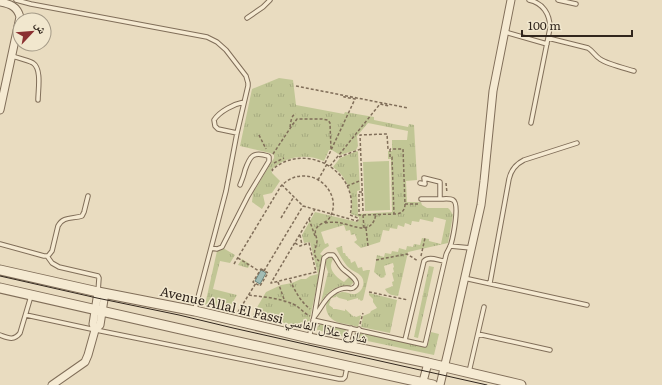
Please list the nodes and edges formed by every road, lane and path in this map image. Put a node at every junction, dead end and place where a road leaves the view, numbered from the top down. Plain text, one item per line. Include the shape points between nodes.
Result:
1 (19, 0) edge
2 (270, 0) edge
3 (511, 0) edge
4 (532, 0) edge
5 (558, 0) edge
6 (0, 2) edge
7 (576, 4) dead end
8 (18, 11) joint
9 (247, 18) dead end
10 (505, 32) junction
11 (548, 38) junction
12 (546, 44) junction
13 (13, 52) edge
14 (12, 56) junction
15 (634, 71) dead end
16 (296, 86) dead end
17 (344, 96) junction
18 (38, 100) dead end
19 (244, 102) junction
20 (389, 105) junction
21 (408, 108) dead end
22 (0, 110) edge
23 (296, 114) dead end
24 (531, 123) dead end
25 (290, 128) junction
26 (237, 133) junction
27 (259, 135) dead end
28 (267, 142) dead end
29 (577, 143) dead end
30 (263, 144) junction
31 (361, 149) junction
32 (390, 149) junction
33 (331, 150) junction
34 (269, 157) junction
35 (284, 158) dead end
36 (337, 158) junction
37 (325, 163) junction
38 (327, 164) junction
39 (266, 166) junction
40 (330, 166) junction
41 (273, 171) dead end
42 (318, 180) junction
43 (362, 180) junction
44 (420, 183) dead end
45 (446, 183) dead end
46 (240, 185) dead end
47 (282, 185) junction
48 (347, 186) junction
49 (362, 192) junction
50 (88, 196) dead end
51 (294, 197) junction
52 (422, 199) joint
53 (440, 199) junction
54 (447, 199) junction
55 (405, 204) junction
56 (303, 206) junction
57 (315, 209) junction
58 (363, 211) dead end
59 (332, 214) junction
60 (376, 214) junction
61 (394, 214) junction
62 (363, 215) junction
63 (281, 218) dead end
64 (309, 219) junction
65 (321, 224) junction
66 (365, 228) junction
67 (300, 235) junction
68 (317, 238) junction
69 (425, 238) dead end
70 (295, 243) junction
71 (0, 244) edge
72 (302, 245) junction
73 (368, 246) dead end
74 (450, 246) junction
75 (211, 248) junction
76 (471, 248) junction
77 (315, 255) junction
78 (47, 256) junction
79 (312, 256) junction
80 (238, 258) junction
81 (376, 260) dead end
82 (444, 261) junction
83 (422, 263) junction
84 (234, 264) dead end
85 (323, 264) junction
86 (0, 270) edge
87 (259, 271) junction
88 (264, 271) junction
89 (464, 278) junction
90 (290, 279) junction
91 (278, 282) junction
92 (256, 283) junction
93 (490, 283) junction
94 (0, 288) edge
95 (102, 292) junction
96 (369, 292) dead end
97 (31, 295) junction
98 (249, 295) junction
99 (285, 302) junction
100 (414, 302) junction
101 (588, 305) dead end
102 (484, 307) dead end
103 (98, 310) junction
104 (195, 310) junction
105 (315, 313) junction
106 (363, 313) dead end
107 (26, 315) junction
108 (236, 315) dead end
109 (314, 318) junction
110 (351, 328) junction
111 (359, 329) junction
112 (95, 330) junction
113 (478, 334) junction
114 (0, 335) edge
115 (309, 338) junction
116 (405, 340) junction
117 (350, 346) junction
118 (550, 350) dead end
119 (428, 363) junction
120 (347, 366) junction
121 (445, 367) junction
122 (469, 373) junction
123 (423, 384) edge
124 (52, 385) edge
125 (433, 385) edge
126 (440, 385) edge
127 (521, 385) edge

1 - 8 lane
1 - 19 lane via 212,40 226,50 246,76 248,83
2 - 9 lane
3 - 10 street
4 - 11 lane via 543,7 549,17
5 - 7 lane
6 - 8 street via 11,5
10 - 12 lane
10 - 76 street via 493,91 481,205
11 - 12 lane
11 - 15 lane via 588,48 600,59
12 - 24 lane
13 - 14 street
14 - 18 lane via 33,63 37,67
14 - 22 street
16 - 17 path
17 - 20 path
17 - 33 path via 355,99
19 - 26 lane
19 - 26 lane via 232,106 214,120 218,128
20 - 21 path
20 - 36 path via 380,104
23 - 25 path via 292,117
25 - 33 path via 297,119 328,120
25 - 34 path
26 - 75 lane via 226,191
27 - 30 path
28 - 30 path
29 - 93 lane via 524,160 513,170 509,179
30 - 34 path
31 - 32 path via 360,135 387,134
31 - 36 path
31 - 43 path
32 - 55 path via 403,149
32 - 61 path
33 - 37 path
34 - 39 lane
34 - 46 lane via 258,154 251,157
35 - 39 path
36 - 40 path
37 - 38 path
37 - 41 path via 310,158 296,159 283,163
38 - 40 path
38 - 42 path
39 - 75 lane via 222,246
40 - 48 path
42 - 47 path via 302,176 290,179
42 - 59 path via 330,193
43 - 48 path
43 - 49 path
44 - 53 lane via 425,184 424,178 440,182
45 - 54 path
47 - 51 path
47 - 80 path
48 - 59 path via 351,203 350,215 358,220
49 - 58 path
49 - 62 path via 359,192 359,215
50 - 78 lane via 82,216 64,219 59,223 52,251
51 - 56 path
51 - 63 path
52 - 53 lane
52 - 55 path via 423,204
53 - 54 lane
54 - 74 lane via 453,200 456,204
55 - 61 path via 402,212
56 - 57 path
56 - 88 path
57 - 59 path
57 - 64 path
59 - 65 path
60 - 61 path
60 - 62 path
60 - 66 path via 372,223
62 - 66 path
64 - 67 path
64 - 68 path
65 - 66 path via 337,222
65 - 68 path via 316,230
66 - 73 path
67 - 70 path
67 - 72 path
68 - 77 path
69 - 83 path
70 - 72 path
70 - 91 path via 271,283
71 - 78 lane
72 - 79 path via 309,244
74 - 76 lane
74 - 82 lane
75 - 104 lane
76 - 89 street
77 - 79 path
77 - 85 path
78 - 95 lane via 59,267 98,276
79 - 90 path via 316,272
80 - 84 path
80 - 87 path
81 - 83 path via 407,254
82 - 83 lane via 430,258
82 - 116 lane via 425,345
83 - 100 lane
85 - 105 lane
85 - 109 lane via 326,256 333,255 343,269 356,280 356,284 353,288 342,288 332,293
86 - 95 street, Avenue Allal El Fassi شارع علال الفاسي
87 - 88 path
87 - 92 path via 253,282
88 - 92 path via 268,273 260,286
89 - 93 lane
89 - 121 street
90 - 91 path
90 - 105 path via 302,302
91 - 99 path
92 - 98 path
93 - 101 lane
94 - 97 street
95 - 103 street
95 - 104 street, Avenue Allal El Fassi شارع علال الفاسي
96 - 100 path
97 - 103 street
97 - 107 lane
98 - 99 path
98 - 108 path
99 - 109 path via 297,306
100 - 116 lane
102 - 113 lane
103 - 112 street via 93,324
103 - 120 street
104 - 115 street, Avenue Allal El Fassi شارع علال الفاسي
105 - 109 lane
106 - 111 path
107 - 112 lane
107 - 114 lane via 18,336 12,338
109 - 110 lane
109 - 115 lane
110 - 111 lane
110 - 117 lane
111 - 116 lane
111 - 117 lane
112 - 120 lane via 341,379 346,376
112 - 124 street via 85,362
113 - 118 lane
113 - 122 lane
115 - 117 street, Avenue Allal El Fassi شارع علال الفاسي
117 - 119 street, Avenue Allal El Fassi شارع علال الفاسي
119 - 121 street, Avenue Allal El Fassi شارع علال الفاسي
119 - 123 street
120 - 123 street
121 - 122 street, Avenue Allal El Fassi شارع علال الفاسي
121 - 126 street
122 - 127 street, Avenue Allal El Fassi شارع علال الفاسي
123 - 125 street

